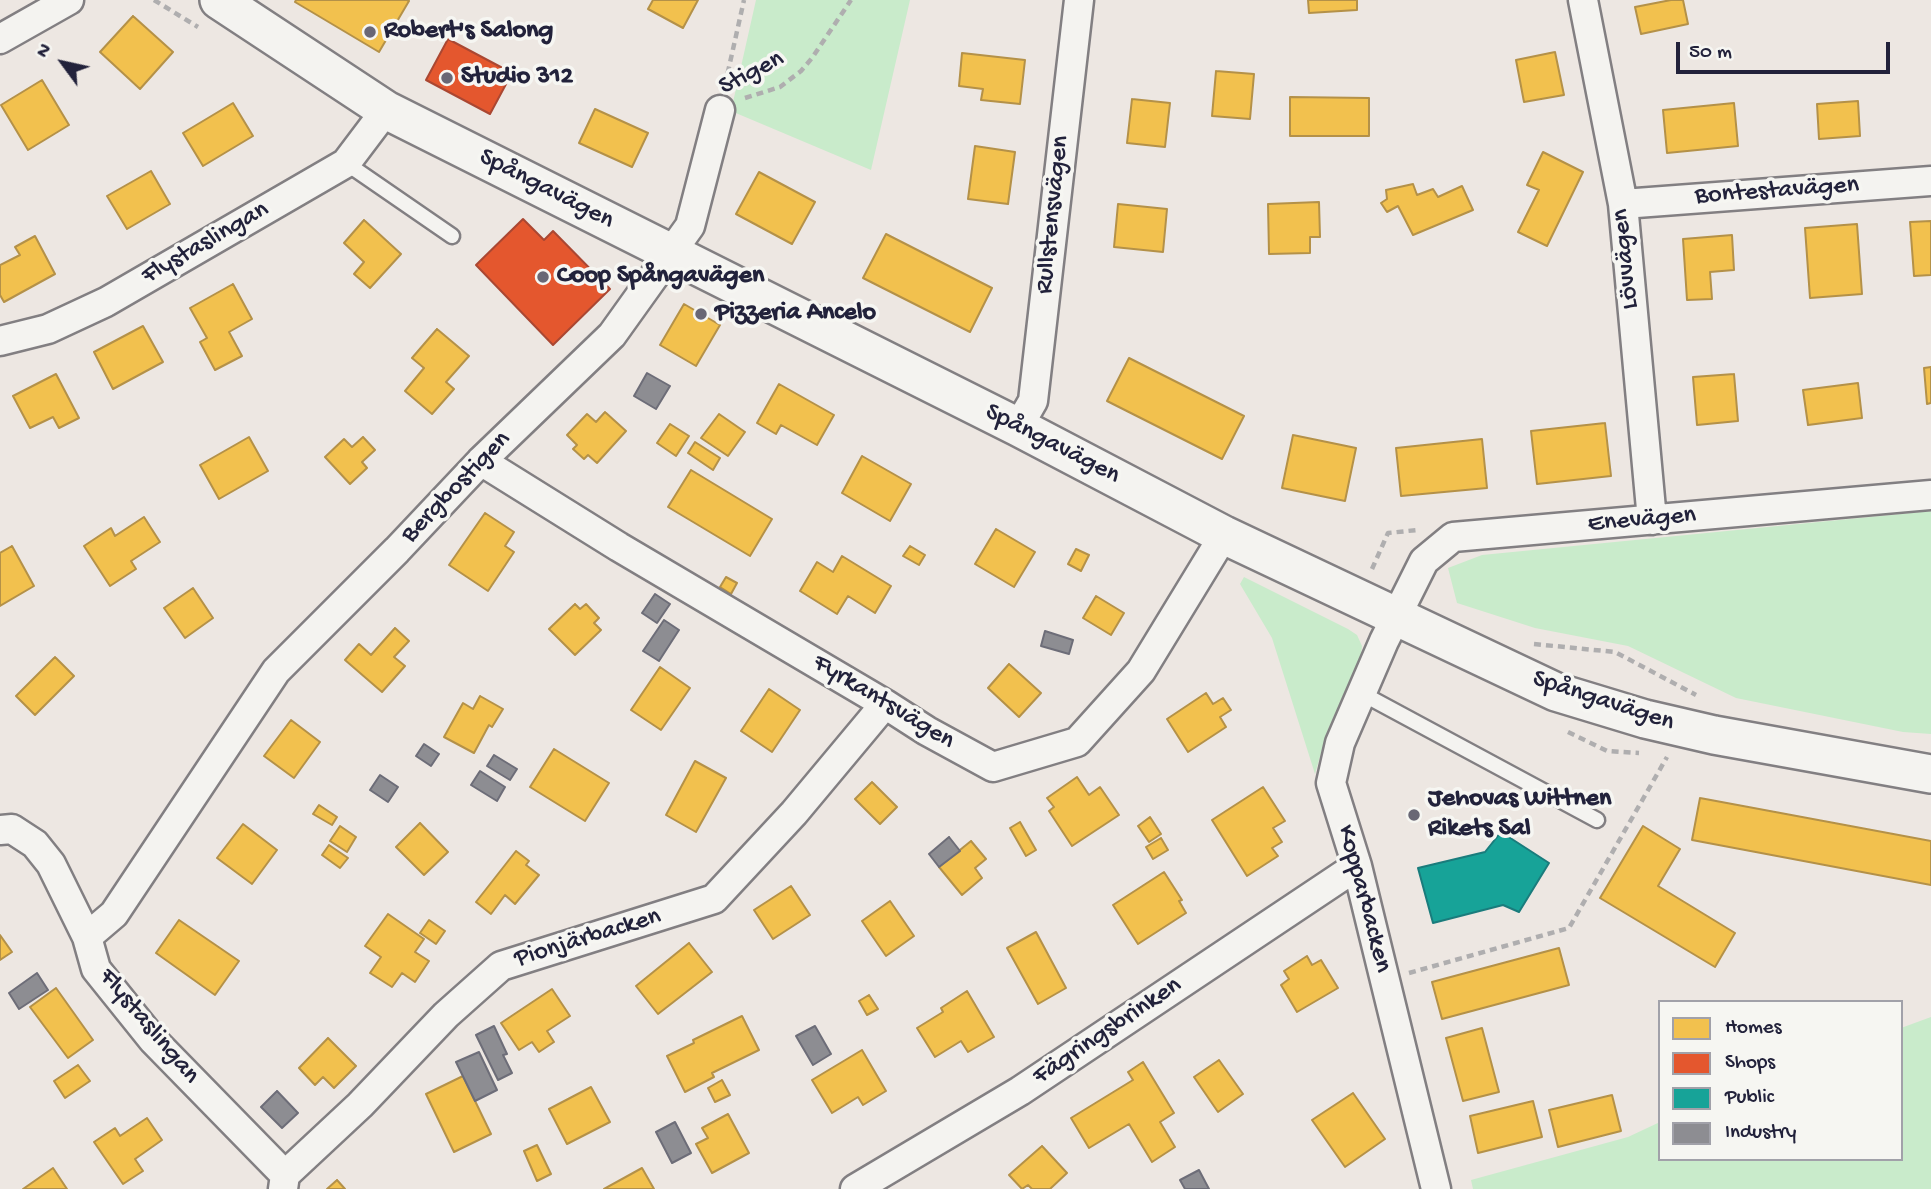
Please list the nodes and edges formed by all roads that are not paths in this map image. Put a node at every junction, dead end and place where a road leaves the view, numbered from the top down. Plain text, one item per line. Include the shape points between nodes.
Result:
1 (69, 0) edge
2 (219, 0) edge
3 (1079, 0) edge
4 (1583, 0) edge
5 (0, 39) edge
6 (720, 109) road end
7 (386, 110) junction
8 (346, 163) junction
9 (1931, 181) edge
10 (1623, 204) junction
11 (452, 236) dead end
12 (671, 252) junction
13 (0, 341) edge
14 (1018, 427) junction
15 (481, 461) junction
16 (1931, 495) edge
17 (1652, 520) junction
18 (1223, 535) junction
19 (1396, 617) junction
20 (1361, 694) junction
21 (885, 704) junction
22 (1931, 774) edge
23 (1597, 820) dead end
24 (0, 830) edge
25 (1357, 866) junction
26 (87, 937) junction
27 (284, 1182) edge
28 (855, 1189) edge
29 (1436, 1189) edge

1 - 5 street
2 - 7 street, Spångavägen
3 - 14 street, Rullstensvägen via 1033,401
4 - 10 street, Lövvägen
6 - 12 street, Bergbostigen via 690,226
7 - 8 street, Flystaslingan
7 - 12 street, Spångavägen
8 - 11 lane
8 - 13 street, Flystaslingan via 106,302 48,329
9 - 10 street, Bontestavägen
10 - 17 street, Lövvägen
12 - 14 street, Spångavägen
12 - 15 street, Bergbostigen via 611,335
14 - 18 street, Spångavägen
15 - 21 street, Fyrkantsvägen
15 - 26 street, Bergbostigen via 276,671 114,914
16 - 17 street, Enevägen
17 - 19 street, Enevägen via 1453,537 1424,561
18 - 19 street, Spångavägen
18 - 21 street, Fyrkantsvägen via 1140,671 1077,741 993,767
19 - 20 street, Kopparbacken
19 - 22 street, Spångavägen via 1556,692 1633,715 1713,735
20 - 23 lane
20 - 25 street, Kopparbacken via 1340,743 1331,783
21 - 27 street, Pionjärbacken via 714,899 500,966 446,1015
24 - 26 street, Flystaslingan via 12,829 35,844 51,864
25 - 28 street, Fägringsbrinken via 1020,1091
25 - 29 street, Kopparbacken
26 - 27 street, Flystaslingan via 96,969 153,1040

